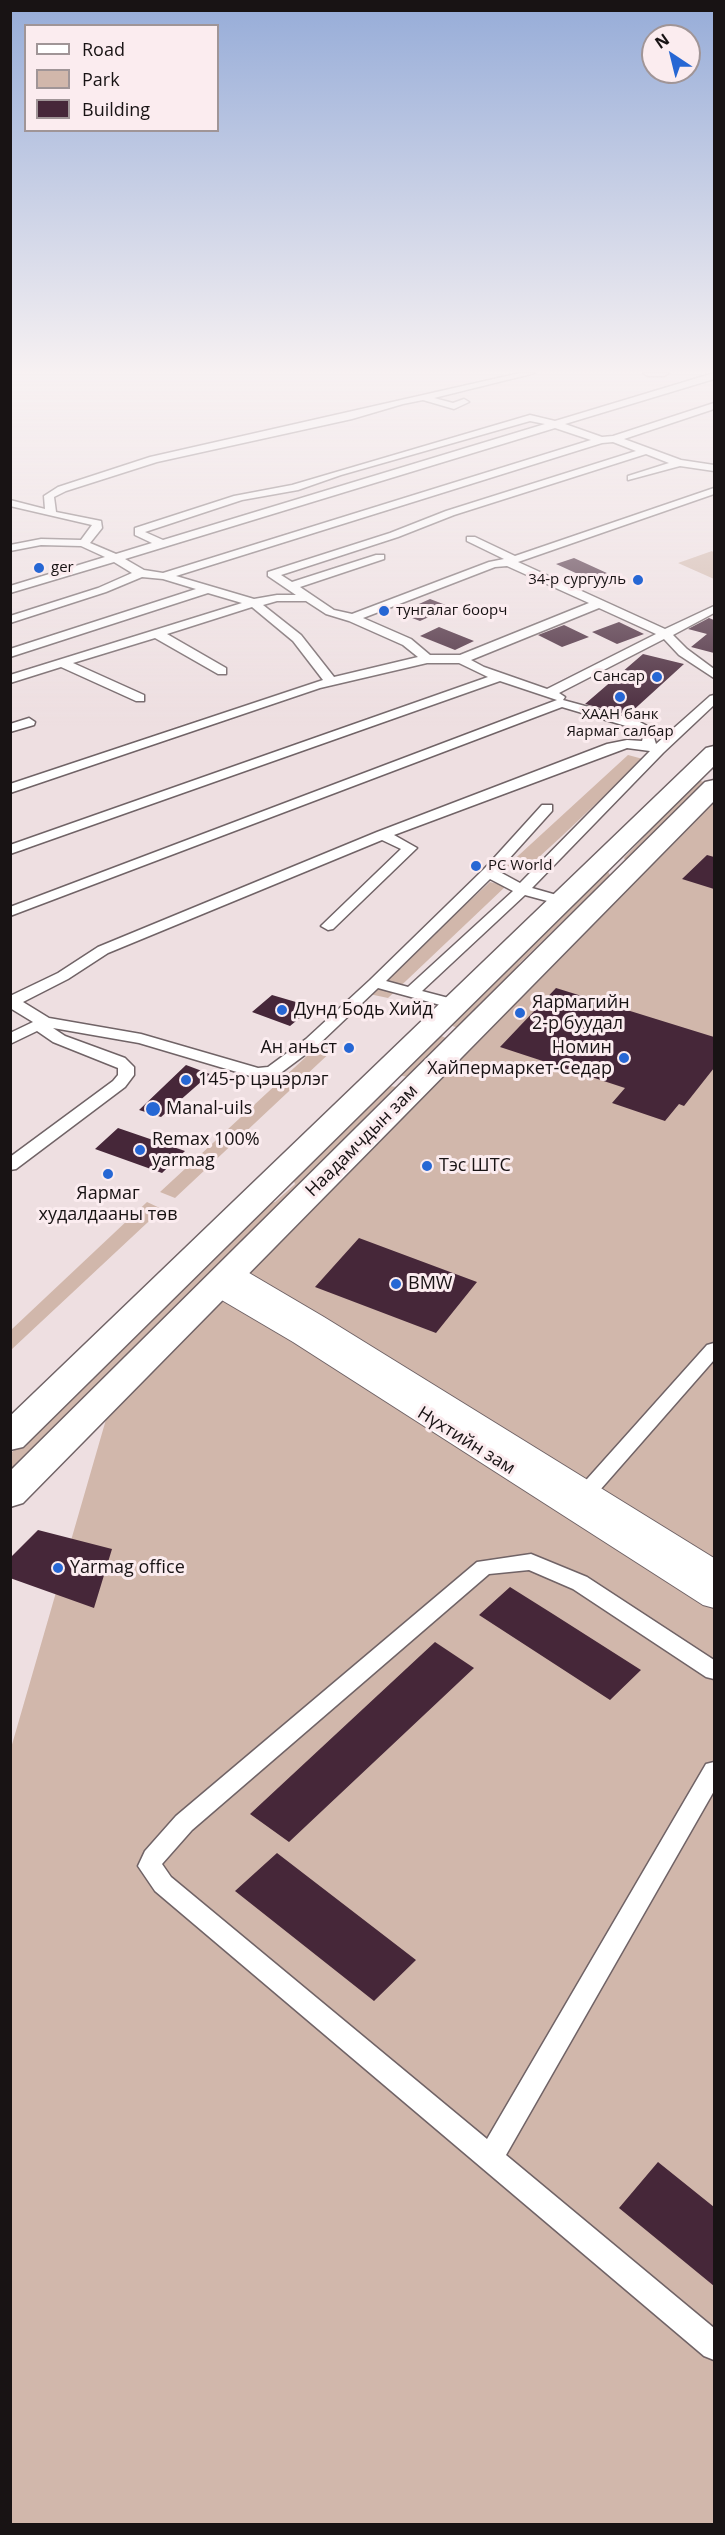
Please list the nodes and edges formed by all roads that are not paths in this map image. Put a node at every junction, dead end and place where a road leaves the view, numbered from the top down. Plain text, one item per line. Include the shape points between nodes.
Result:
1 (59, 491) edge
2 (267, 491) edge
3 (334, 491) edge
4 (436, 491) edge
5 (518, 491) edge
6 (714, 491) edge
7 (10, 503) edge
8 (51, 514) junction
9 (471, 539) dead end
10 (84, 543) junction
11 (160, 543) junction
12 (10, 548) edge
13 (380, 557) dead end
14 (116, 558) junction
15 (510, 560) junction
16 (141, 573) junction
17 (164, 576) junction
18 (291, 586) junction
19 (209, 589) junction
20 (10, 590) edge
21 (309, 598) junction
22 (254, 603) junction
23 (600, 603) junction
24 (714, 609) edge
25 (353, 618) junction
26 (10, 620) edge
27 (156, 633) junction
28 (664, 633) junction
29 (10, 653) edge
30 (427, 659) junction
31 (462, 659) junction
32 (62, 663) junction
33 (222, 671) dead end
34 (714, 674) edge
35 (499, 677) junction
36 (10, 679) edge
37 (332, 682) junction
38 (549, 693) junction
39 (140, 698) dead end
40 (714, 699) edge
41 (561, 703) junction
42 (29, 722) dead end
43 (10, 728) edge
44 (652, 748) junction
45 (714, 753) edge
46 (714, 788) edge
47 (10, 789) edge
48 (547, 808) dead end
49 (382, 836) junction
50 (10, 850) edge
51 (619, 865) junction
52 (489, 872) junction
53 (522, 890) junction
54 (562, 901) junction
55 (10, 912) edge
56 (328, 926) dead end
57 (375, 983) junction
58 (411, 992) junction
59 (11, 1001) edge
60 (445, 1013) junction
61 (44, 1022) junction
62 (470, 1034) junction
63 (10, 1039) edge
64 (141, 1039) junction
65 (107, 1057) junction
66 (377, 1080) junction
67 (414, 1090) junction
68 (10, 1165) edge
69 (269, 1187) junction
70 (304, 1199) junction
71 (224, 1280) junction
72 (714, 1349) edge
73 (10, 1438) edge
74 (586, 1492) junction
75 (10, 1494) edge
76 (714, 1572) edge
77 (714, 1597) edge
78 (714, 1671) edge
79 (714, 1772) edge
80 (491, 2156) junction
81 (714, 2346) edge

1 - 8 street via 49,496
2 - 11 street via 139,530
3 - 11 street
4 - 17 street
5 - 18 street via 272,574
6 - 15 street
7 - 8 street
8 - 10 street via 97,523
9 - 15 street
10 - 12 street via 41,542
10 - 14 street
11 - 14 street
13 - 18 street
14 - 16 street
14 - 20 street
15 - 23 street
15 - 25 street
16 - 17 street
16 - 26 street
17 - 19 street
18 - 21 street
19 - 22 street
19 - 29 street
21 - 22 street
21 - 25 street via 330,612
22 - 27 street
22 - 37 street via 297,638
23 - 28 street
23 - 31 street
24 - 28 street
25 - 30 street via 407,642
27 - 32 street
27 - 33 street
28 - 34 street
28 - 38 street
30 - 31 street
30 - 37 street
31 - 35 street
32 - 36 street
32 - 39 street
35 - 38 street
35 - 50 street
37 - 47 street
38 - 41 street via 562,699
40 - 44 street
41 - 44 street via 631,723 646,731
41 - 55 street
42 - 43 street
44 - 49 street via 627,744 612,747
44 - 53 street
45 - 51 highway, Наадамчдын зам
46 - 51 highway, Наадамчдын зам
48 - 52 street
49 - 56 street via 410,848
49 - 59 street via 103,950 63,976
51 - 54 highway, Наадамчдын зам
51 - 62 highway, Наадамчдын зам
52 - 53 street
52 - 57 street
53 - 54 street
53 - 58 street
54 - 60 highway, Наадамчдын зам
57 - 58 street
57 - 64 street via 312,1042 267,1073
58 - 60 street
59 - 61 street
60 - 62 highway via 447,1032
60 - 66 highway, Наадамчдын зам
61 - 63 street
61 - 64 street
61 - 65 street via 45,1030 59,1039
62 - 67 highway, Наадамчдын зам
64 - 65 street via 124,1044
65 - 68 street via 126,1068 119,1084
66 - 67 highway via 398,1080
66 - 69 highway, Наадамчдын зам
67 - 70 highway, Наадамчдын зам
69 - 70 highway
69 - 73 highway, Наадамчдын зам
70 - 71 highway, Наадамчдын зам
71 - 74 main road, Нүхтийн зам via 315,1323
71 - 75 highway, Наадамчдын зам
71 - 77 main road, Нүхтийн зам via 302,1336
72 - 74 street
74 - 76 main road, Нүхтийн зам
78 - 80 street via 580,1583 531,1562 484,1568 183,1823 153,1858 150,1866 163,1884
79 - 80 street
80 - 81 street

